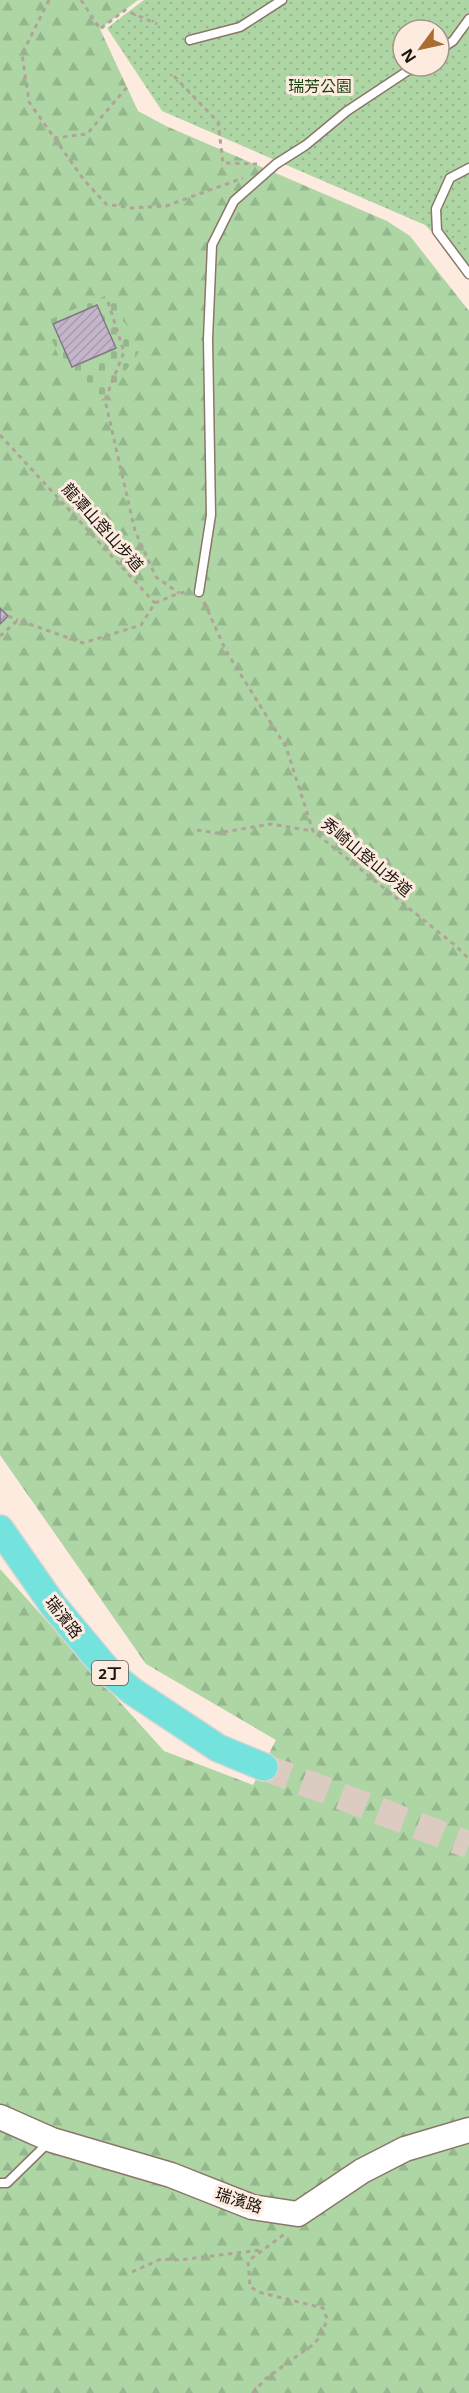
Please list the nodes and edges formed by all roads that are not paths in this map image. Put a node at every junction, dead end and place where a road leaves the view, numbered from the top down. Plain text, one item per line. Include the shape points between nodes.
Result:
1 (282, 0) edge
2 (469, 19) edge
3 (190, 40) dead end
4 (451, 42) edge
5 (397, 78) edge
6 (469, 168) edge
7 (469, 274) edge
8 (199, 592) road end
9 (0, 1529) edge
10 (264, 1767) tunnel mouth
11 (0, 2117) edge
12 (469, 2130) edge
13 (52, 2140) junction
14 (0, 2183) edge

1 - 3 lane via 240,27
2 - 4 lane
5 - 8 lane via 276,164 234,201 212,245 208,339 211,516
6 - 7 lane via 450,178 436,209 436,231
9 - 10 main road, 瑞濱路 / 2丁 via 53,1605 108,1671 218,1748
11 - 13 street, 瑞濱路
12 - 13 street, 瑞濱路 via 405,2149 362,2171 298,2214 252,2207 171,2175
13 - 14 lane via 7,2183

